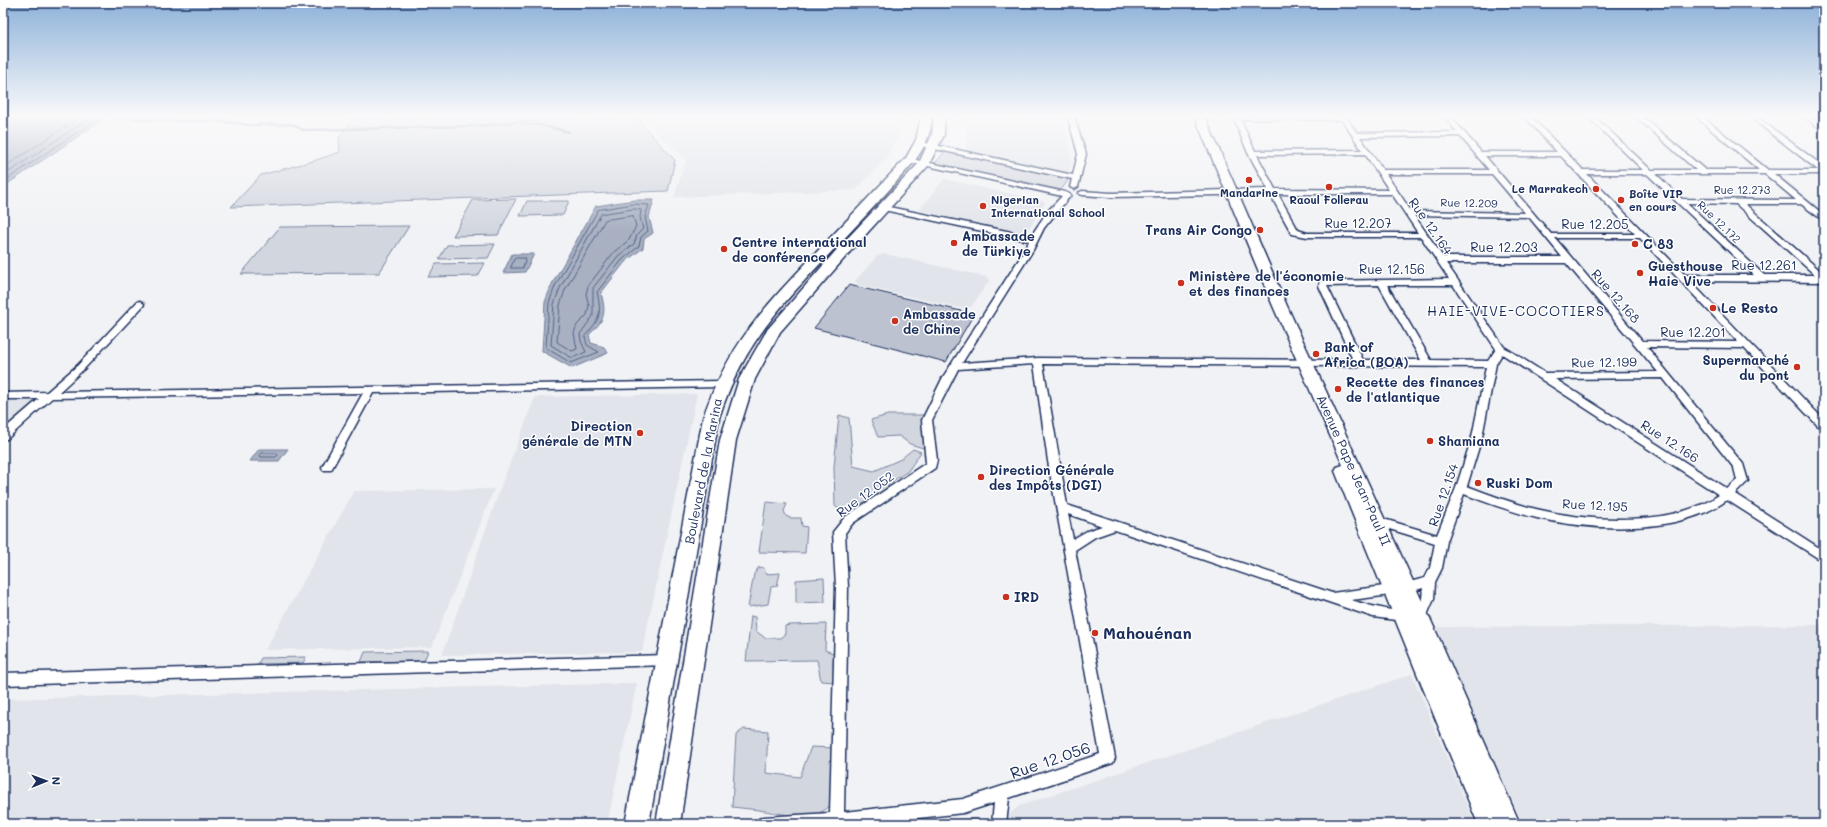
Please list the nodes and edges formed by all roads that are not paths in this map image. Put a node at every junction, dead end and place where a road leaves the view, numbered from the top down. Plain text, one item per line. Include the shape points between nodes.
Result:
1 (921, 156) edge
2 (976, 156) edge
3 (1082, 156) edge
4 (1210, 156) edge
5 (1215, 156) edge
6 (1254, 156) edge
7 (1369, 156) edge
8 (1480, 156) edge
9 (1565, 156) edge
10 (1632, 156) edge
11 (1684, 156) edge
12 (1746, 156) edge
13 (1804, 156) edge
14 (917, 162) junction
15 (1702, 171) junction
16 (1824, 171) edge
17 (1380, 172) junction
18 (1494, 172) junction
19 (1581, 172) junction
20 (1649, 172) junction
21 (1766, 172) junction
22 (1077, 178) junction
23 (1074, 187) junction
24 (1228, 191) junction
25 (1272, 192) junction
26 (1393, 192) junction
27 (1082, 193) junction
28 (1066, 194) junction
29 (1681, 201) junction
30 (1737, 201) junction
31 (1803, 202) junction
32 (884, 208) junction
33 (1408, 213) junction
34 (1530, 214) junction
35 (1824, 219) edge
36 (1422, 235) junction
37 (1548, 236) junction
38 (1642, 236) junction
39 (1033, 239) junction
40 (1440, 260) junction
41 (1568, 260) junction
42 (1682, 278) junction
43 (1762, 278) junction
44 (1823, 278) edge
45 (1381, 282) junction
46 (1455, 282) junction
47 (140, 304) dead end
48 (1640, 344) junction
49 (1746, 345) junction
50 (1501, 349) junction
51 (1038, 361) junction
52 (1301, 363) junction
53 (1360, 364) junction
54 (1428, 364) junction
55 (1491, 364) junction
56 (955, 366) junction
57 (1666, 375) junction
58 (1542, 376) junction
59 (722, 384) junction
60 (370, 390) junction
61 (46, 395) junction
62 (3, 396) edge
63 (1824, 426) edge
64 (3, 436) edge
65 (327, 467) dead end
66 (1461, 488) junction
67 (1728, 495) junction
68 (1062, 508) junction
69 (1377, 521) junction
70 (1115, 526) junction
71 (1441, 541) junction
72 (1070, 548) junction
73 (1824, 557) edge
74 (1429, 582) junction
75 (1399, 589) junction
76 (1332, 598) junction
77 (1410, 615) junction
78 (668, 660) junction
79 (3, 678) edge
80 (1002, 794) junction
81 (837, 820) junction
82 (854, 821) edge
83 (637, 824) edge
84 (668, 824) edge
85 (764, 824) edge
86 (999, 824) edge
87 (1490, 824) edge
88 (1508, 824) edge

1 - 14 main road, Boulevard de la Marina
2 - 22 street
3 - 22 street
4 - 24 main road, Avenue Pape Jean-Paul II
5 - 24 main road, Avenue Pape Jean-Paul II
6 - 25 street
7 - 17 street, Rue 12.164
8 - 18 street, Rue 12.168
9 - 19 street
10 - 20 street, Rue 12.172
11 - 15 street
12 - 21 street
13 - 16 street
14 - 28 street
14 - 32 main road, Boulevard de la Marina
14 - 59 main road, Boulevard de la Marina via 774,304 750,336
15 - 20 street
15 - 21 street
16 - 21 street
17 - 18 street
17 - 26 street, Rue 12.164
18 - 34 street, Rue 12.168
19 - 20 street
19 - 38 street
20 - 29 street, Rue 12.172
21 - 31 street
22 - 23 street
23 - 27 street
23 - 28 street via 1065,188 1063,192
24 - 25 street
24 - 27 street via 1111,195
24 - 52 main road, Avenue Pape Jean-Paul II
25 - 26 street
25 - 36 street, Rue 12.207 via 1295,232 1307,235
26 - 33 street, Rue 12.164
27 - 28 street via 1078,196
28 - 39 street
29 - 30 street, Rue 12.273
29 - 43 street, Rue 12.172
30 - 31 street, Rue 12.273
30 - 44 street
31 - 35 street
32 - 39 street
32 - 84 main road, Boulevard de la Marina via 774,330 740,396 728,440
33 - 34 street, Rue 12.209
33 - 36 street, Rue 12.164
34 - 37 street, Rue 12.168
36 - 40 street, Rue 12.164
37 - 38 street, Rue 12.205
37 - 41 street, Rue 12.168
38 - 42 street
39 - 56 street via 1029,250
40 - 41 street, Rue 12.203
40 - 46 street, Rue 12.164
41 - 48 street, Rue 12.168
42 - 43 street, Rue 12.261
42 - 49 street
43 - 44 street, Rue 12.261
45 - 46 street, Rue 12.156
45 - 53 street, Rue 12.156 via 1323,283
45 - 54 street
46 - 50 street, Rue 12.164
47 - 61 street via 81,366
48 - 49 street, Rue 12.201
48 - 57 street, Rue 12.168
49 - 63 street
50 - 55 street, Rue 12.154
50 - 58 street, Rue 12.166
51 - 52 street
51 - 56 street
51 - 68 street
52 - 53 street
52 - 69 main road, Avenue Pape Jean-Paul II
52 - 75 main road, Avenue Pape Jean-Paul II
53 - 54 street
54 - 55 street
55 - 66 street, Rue 12.154 via 1477,437
56 - 81 street, Rue 12.052 via 927,420 931,465 849,520 839,532 842,587
57 - 58 street, Rue 12.199
57 - 67 street, Rue 12.168 via 1739,467 1743,481
58 - 67 street, Rue 12.166
59 - 60 street
59 - 78 main road, Boulevard de la Marina via 711,418
60 - 61 street
60 - 65 street
61 - 62 street
61 - 64 street
66 - 67 street, Rue 12.195 via 1546,516 1628,522 1670,518 1701,510
66 - 71 street, Rue 12.154
67 - 73 street, Rue 12.166
68 - 70 street
68 - 72 street
69 - 71 street
69 - 75 main road, Avenue Pape Jean-Paul II
70 - 72 street via 1096,531
70 - 76 street
71 - 74 street, Rue 12.154 via 1436,568
72 - 80 street, Rue 12.056 via 1108,758
74 - 75 street
74 - 77 street, Rue 12.154 via 1428,599 1423,611
75 - 76 street
75 - 77 main road, Avenue Pape Jean-Paul II
76 - 77 street via 1373,612
77 - 87 main road, Avenue Pape Jean-Paul II
77 - 88 main road, Avenue Pape Jean-Paul II
78 - 79 street
78 - 83 main road, Boulevard de la Marina
80 - 82 street, Rue 12.056 via 963,806
80 - 86 street
81 - 82 street, Rue 12.056
81 - 85 street, Rue 12.056

